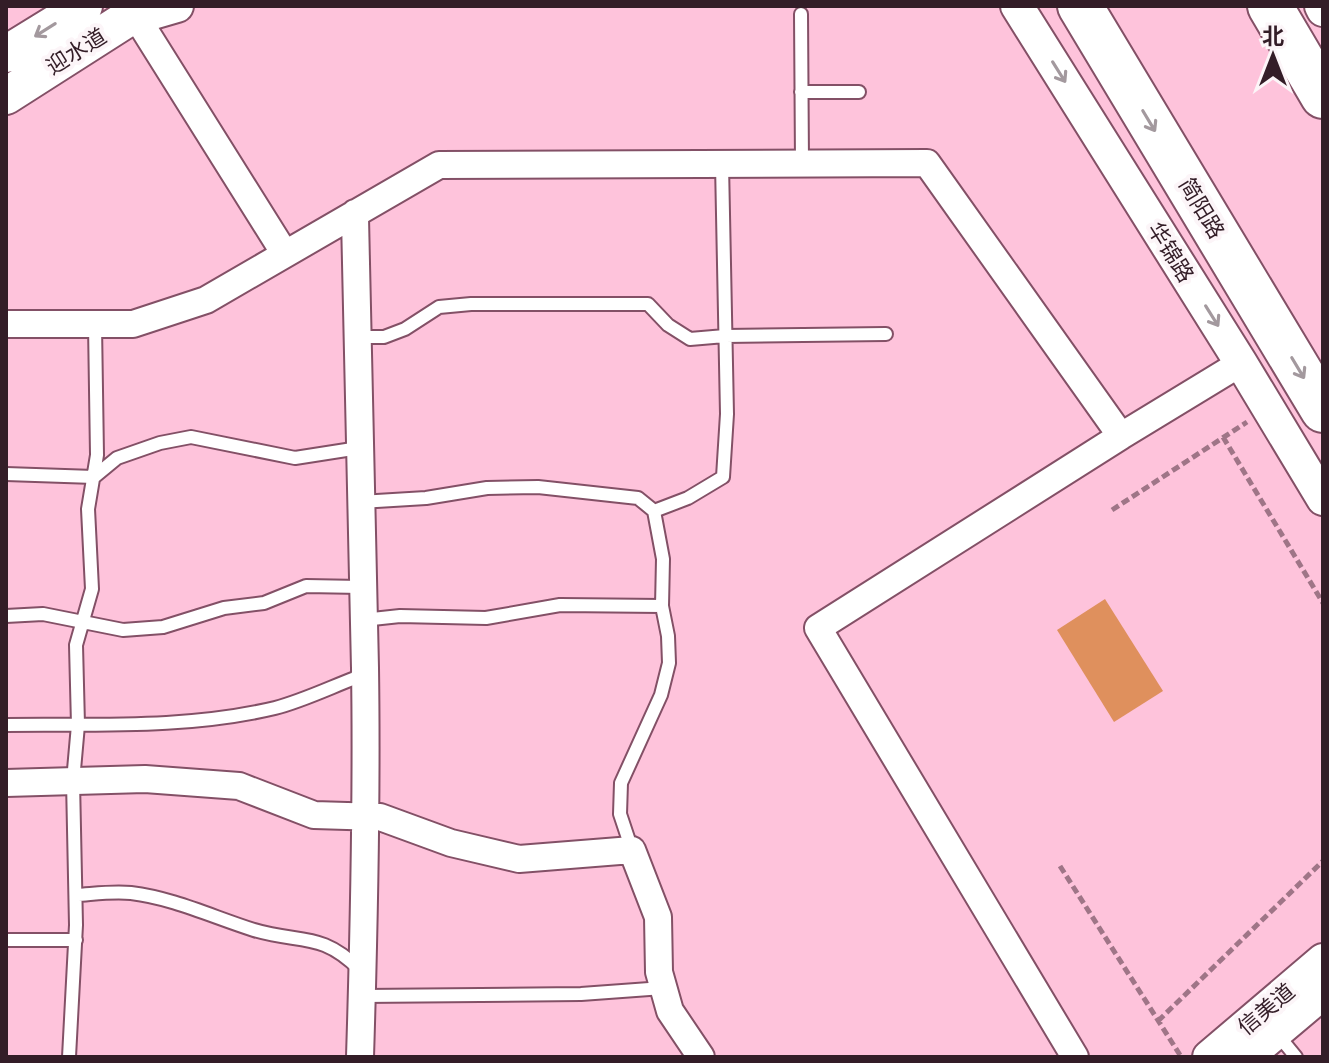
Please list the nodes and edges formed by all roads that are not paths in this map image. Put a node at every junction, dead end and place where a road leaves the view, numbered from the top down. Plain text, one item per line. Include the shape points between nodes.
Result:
1 (84, 6) edge
2 (177, 6) edge
3 (1017, 6) edge
4 (1080, 6) edge
5 (1270, 6) edge
6 (801, 14) dead end
7 (135, 15) edge
8 (6, 54) edge
9 (801, 92) junction
10 (859, 92) dead end
11 (6, 96) edge
12 (1323, 96) edge
13 (802, 163) junction
14 (722, 164) junction
15 (355, 213) junction
16 (285, 254) junction
17 (6, 324) edge
18 (95, 325) junction
19 (886, 334) dead end
20 (725, 336) junction
21 (356, 337) junction
22 (1241, 363) junction
23 (1323, 410) edge
24 (1121, 436) junction
25 (359, 448) junction
26 (6, 474) edge
27 (94, 477) junction
28 (1323, 499) edge
29 (360, 502) junction
30 (654, 511) junction
31 (361, 587) junction
32 (662, 606) junction
33 (6, 616) edge
34 (82, 620) junction
35 (363, 620) junction
36 (365, 668) junction
37 (6, 725) edge
38 (78, 725) junction
39 (73, 781) junction
40 (6, 783) edge
41 (365, 816) junction
42 (632, 850) junction
43 (76, 895) junction
44 (6, 940) edge
45 (76, 940) junction
46 (1323, 960) edge
47 (362, 984) junction
48 (663, 988) junction
49 (1323, 993) edge
50 (1276, 1032) junction
51 (69, 1057) edge
52 (360, 1057) edge
53 (701, 1057) edge
54 (1075, 1057) edge
55 (1209, 1057) edge
56 (1247, 1057) edge
57 (1296, 1057) edge

1 -> 8 main road, 迎水道
2 - 7 street
3 -> 22 street, 华锦路
4 -> 23 highway, 简阳路
5 - 12 highway
6 - 9 lane
7 - 11 main road, 迎水道
7 - 16 street
9 - 10 lane
9 - 13 lane
13 - 14 street
13 - 24 street via 927,163
14 - 15 street via 439,165
14 - 20 lane
15 - 16 street
15 - 21 street
16 - 18 street via 206,300 133,324
17 - 18 street
18 - 27 lane
19 - 20 lane
20 - 21 lane via 690,339 648,304 623,303 439,307 384,337
20 - 30 lane via 723,477
21 - 25 street
22 - 24 street
22 - 28 street, 华锦路
24 - 54 street via 818,628
25 - 27 lane via 295,458 191,437 117,458
25 - 29 street
26 - 27 lane
27 - 34 lane via 88,509 92,589
29 - 30 lane via 538,487 638,498
29 - 31 street
30 - 32 lane via 663,559
31 - 34 lane via 306,586 264,603 224,608 163,627 123,630
31 - 35 street
32 - 35 lane via 572,604 486,618
32 - 42 lane via 669,663 661,695 621,783 620,814
33 - 34 lane
34 - 38 lane via 76,645
35 - 36 street
36 - 38 lane via 355,678 279,707 220,719
36 - 41 street
37 - 38 lane
38 - 39 lane
39 - 40 street
39 - 41 street via 145,779 239,786 314,815
39 - 43 lane
41 - 42 street via 519,859
41 - 47 street
42 - 48 street via 658,917
43 - 45 lane
43 - 47 lane via 129,892 257,931 321,942 345,955
44 - 45 lane
45 - 51 lane
46 - 55 street, 信美道
47 - 48 lane via 581,994
47 - 52 street
48 - 53 street via 670,1011
49 - 50 street, 信美道
50 - 56 street, 信美道
50 - 57 lane

